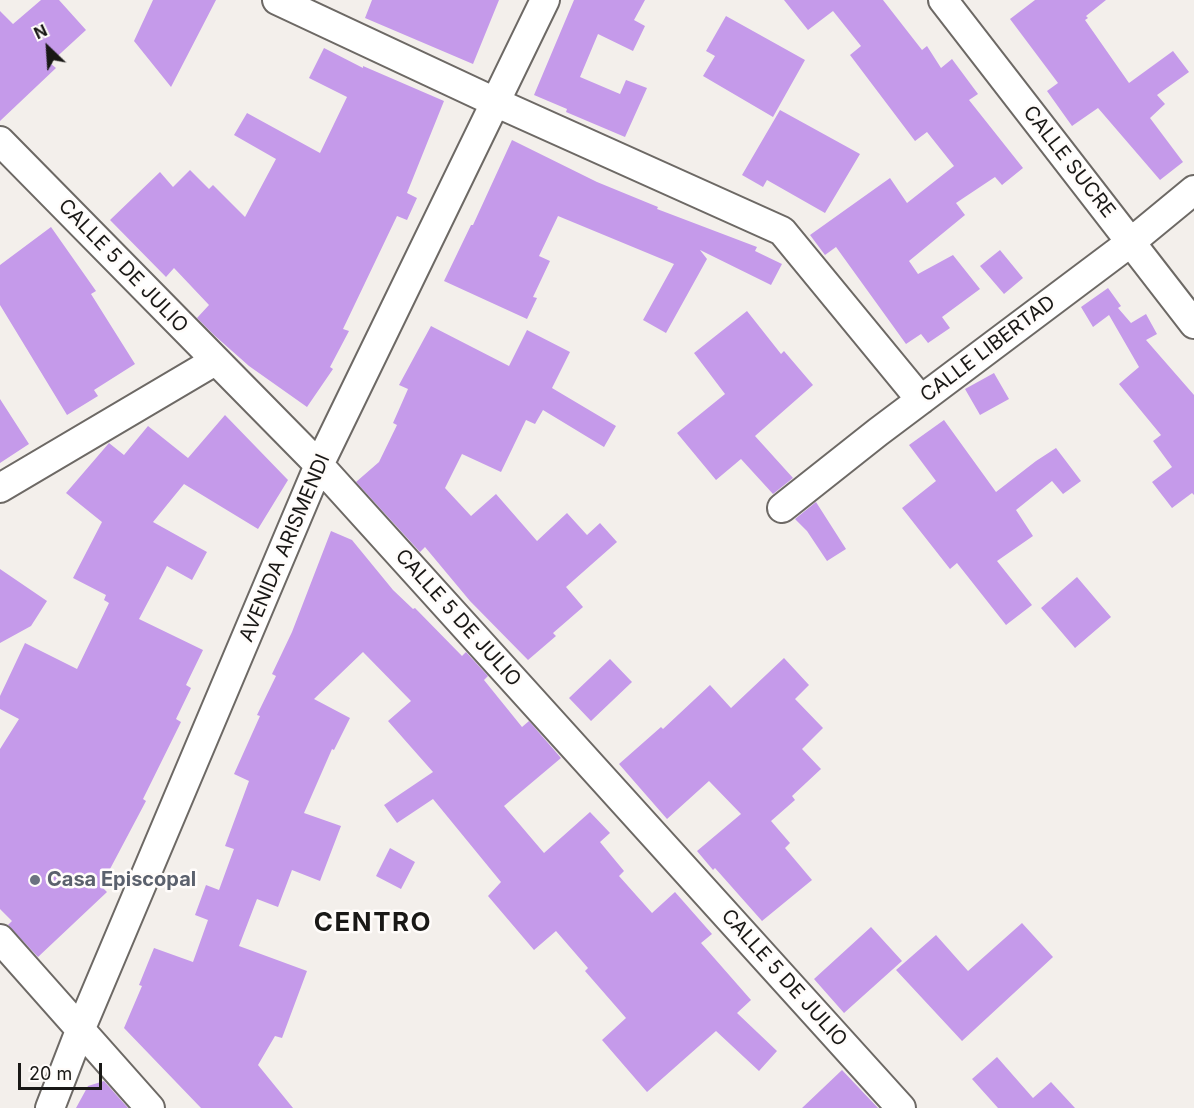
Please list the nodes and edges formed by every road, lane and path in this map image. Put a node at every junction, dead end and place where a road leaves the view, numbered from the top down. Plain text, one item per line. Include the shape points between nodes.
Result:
1 (277, 0) edge
2 (545, 0) edge
3 (943, 0) edge
4 (495, 102) junction
5 (0, 141) edge
6 (1194, 190) edge
7 (1131, 242) junction
8 (1194, 324) edge
9 (215, 360) junction
10 (921, 399) junction
11 (319, 465) junction
12 (0, 488) edge
13 (782, 508) dead end
14 (0, 939) edge
15 (81, 1028) junction
16 (50, 1108) edge
17 (150, 1108) edge
18 (902, 1108) edge

1 - 4 street
2 - 4 street, AVENIDA ARISMENDI
3 - 7 street, CALLE SUCRE
4 - 10 street via 782,231
4 - 11 street, AVENIDA ARISMENDI
5 - 9 street, CALLE 5 DE JULIO
6 - 7 street, CALLE LIBERTAD
7 - 8 street, CALLE SUCRE
7 - 10 street, CALLE LIBERTAD
9 - 11 street, CALLE 5 DE JULIO
9 - 12 street
10 - 13 street, CALLE LIBERTAD
11 - 15 street, AVENIDA ARISMENDI
11 - 18 street, CALLE 5 DE JULIO
14 - 15 street
15 - 16 street, AVENIDA ARISMENDI
15 - 17 street

